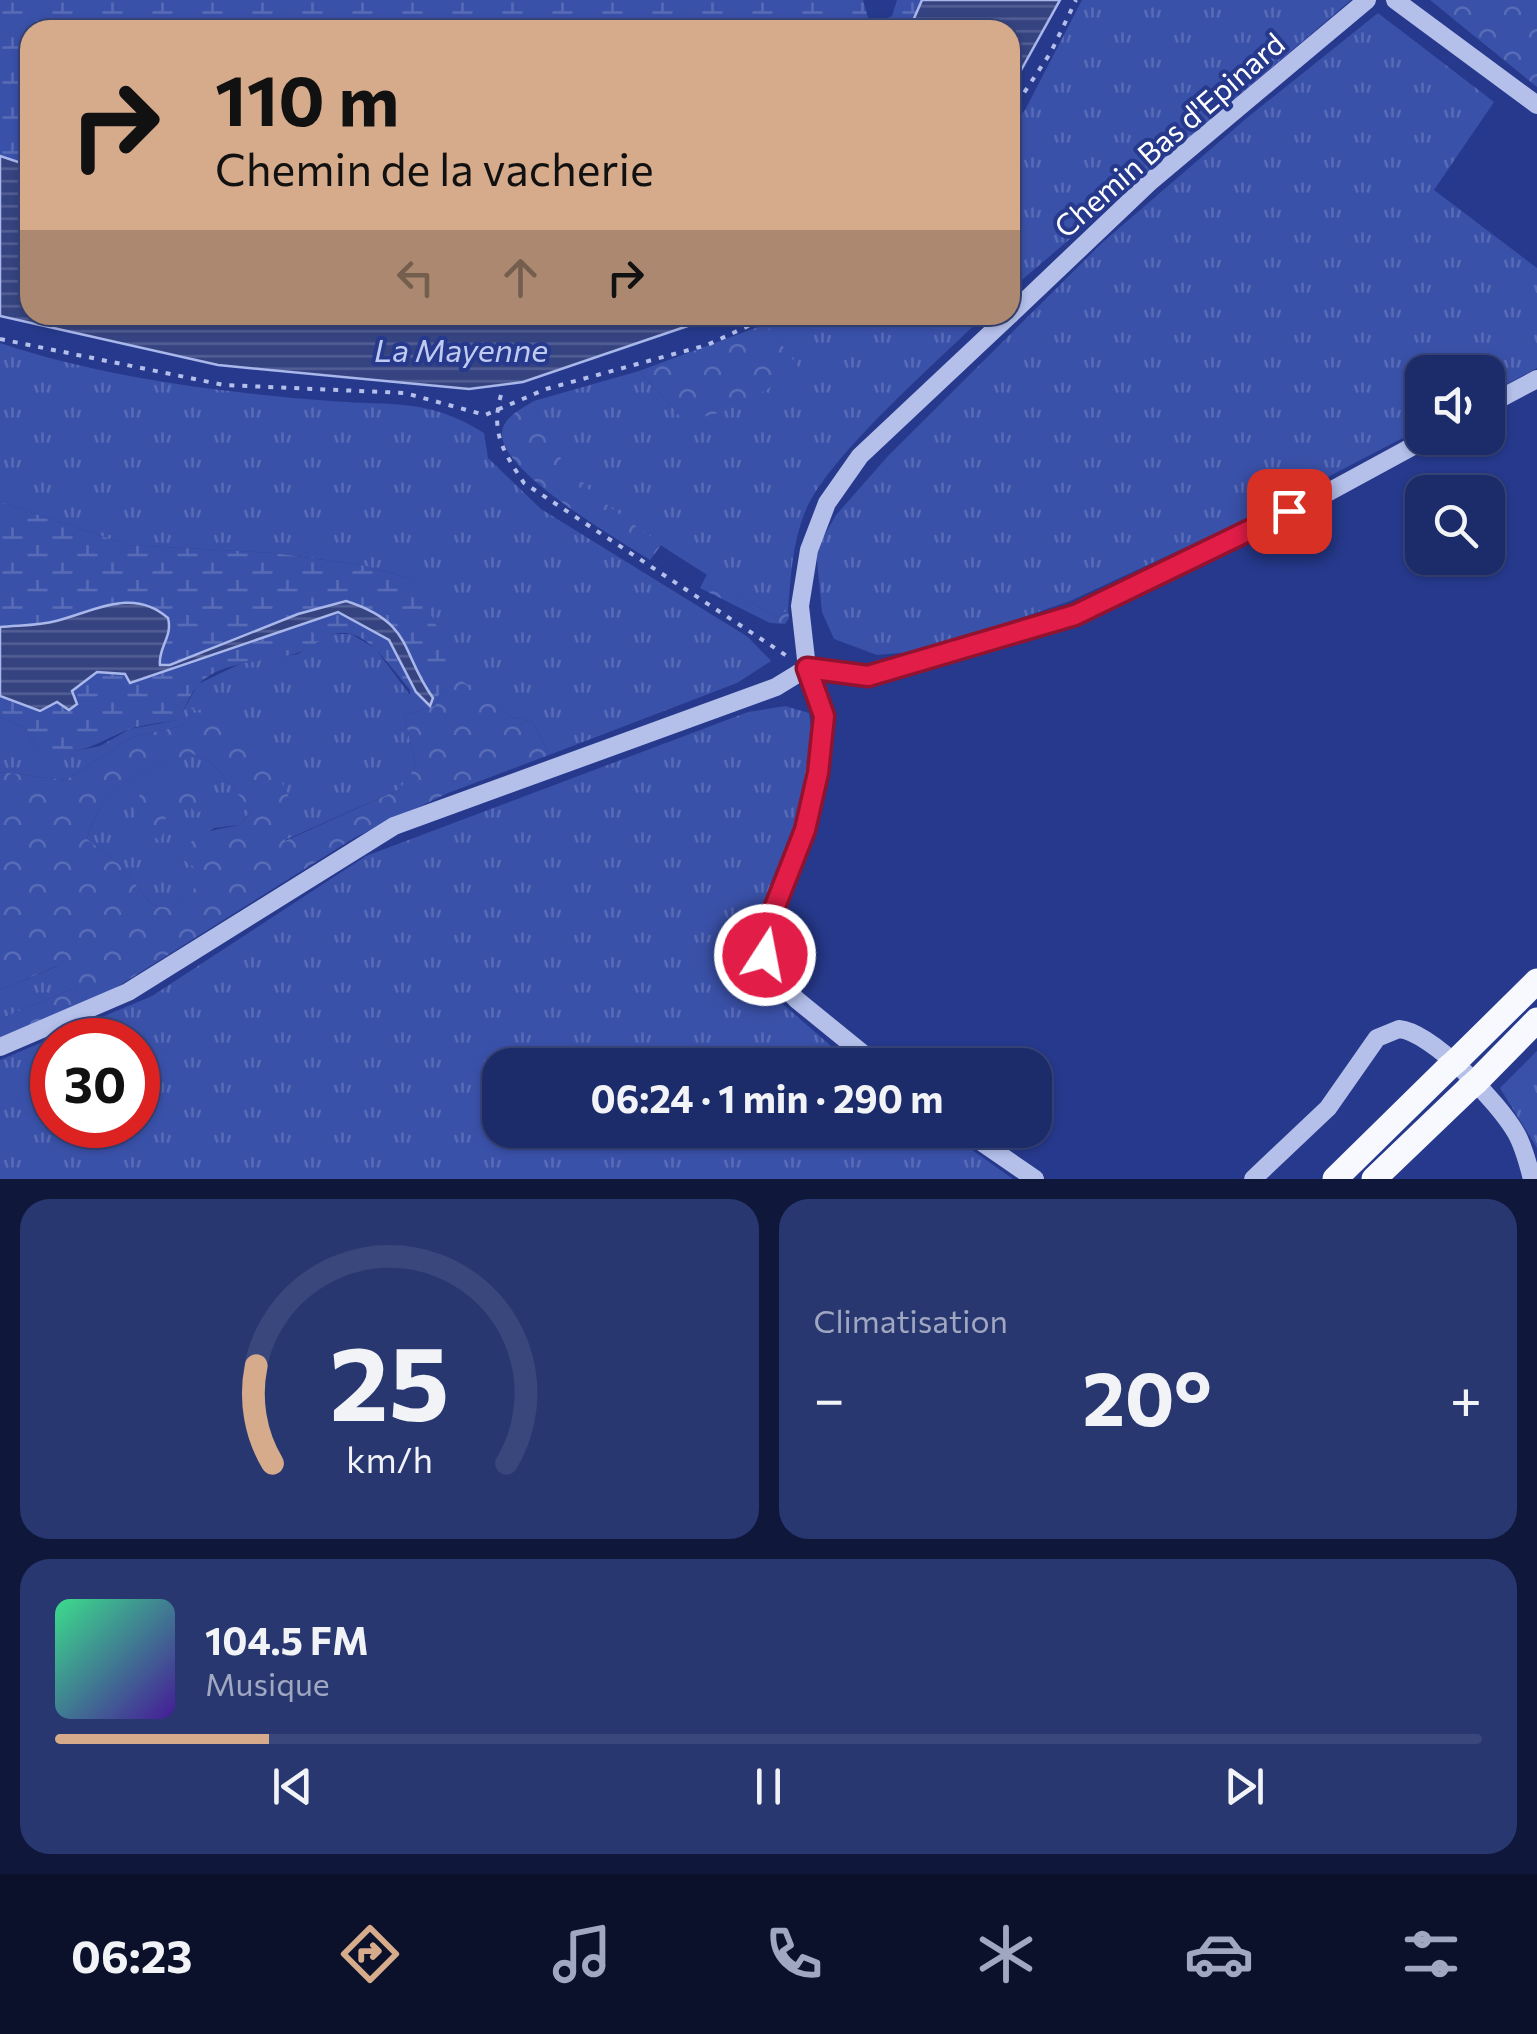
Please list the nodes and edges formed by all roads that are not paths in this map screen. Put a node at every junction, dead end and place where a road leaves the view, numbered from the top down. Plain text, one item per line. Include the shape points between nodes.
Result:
1 (1367, 0) edge
2 (1395, 0) edge
3 (1537, 105) edge
4 (1020, 306) edge
5 (999, 325) edge
6 (1537, 379) edge
7 (1505, 396) edge
8 (1405, 450) edge
9 (807, 668) junction
10 (1537, 981) edge
11 (1537, 1020) edge
12 (0, 1046) edge
13 (856, 1048) edge
14 (990, 1148) edge
15 (1035, 1179) edge
16 (1253, 1179) edge
17 (1334, 1179) edge
18 (1374, 1179) edge
19 (1532, 1179) edge

1 - 4 street, Chemin Bas d'Epinard via 1152,181
2 - 3 street
5 - 9 street, Chemin Bas d'Epinard via 860,456 827,503 809,550 800,606
6 - 7 street
8 - 9 street via 1075,615 868,676
9 - 12 street via 776,688 394,826 128,992
9 - 13 street, Chemin Bas d'Epinard via 824,716 818,773 805,830 765,932 765,955 797,1000
10 - 17 main road
11 - 18 main road
14 - 15 street
16 - 19 street via 1328,1108 1377,1038 1398,1029 1436,1045 1506,1118

